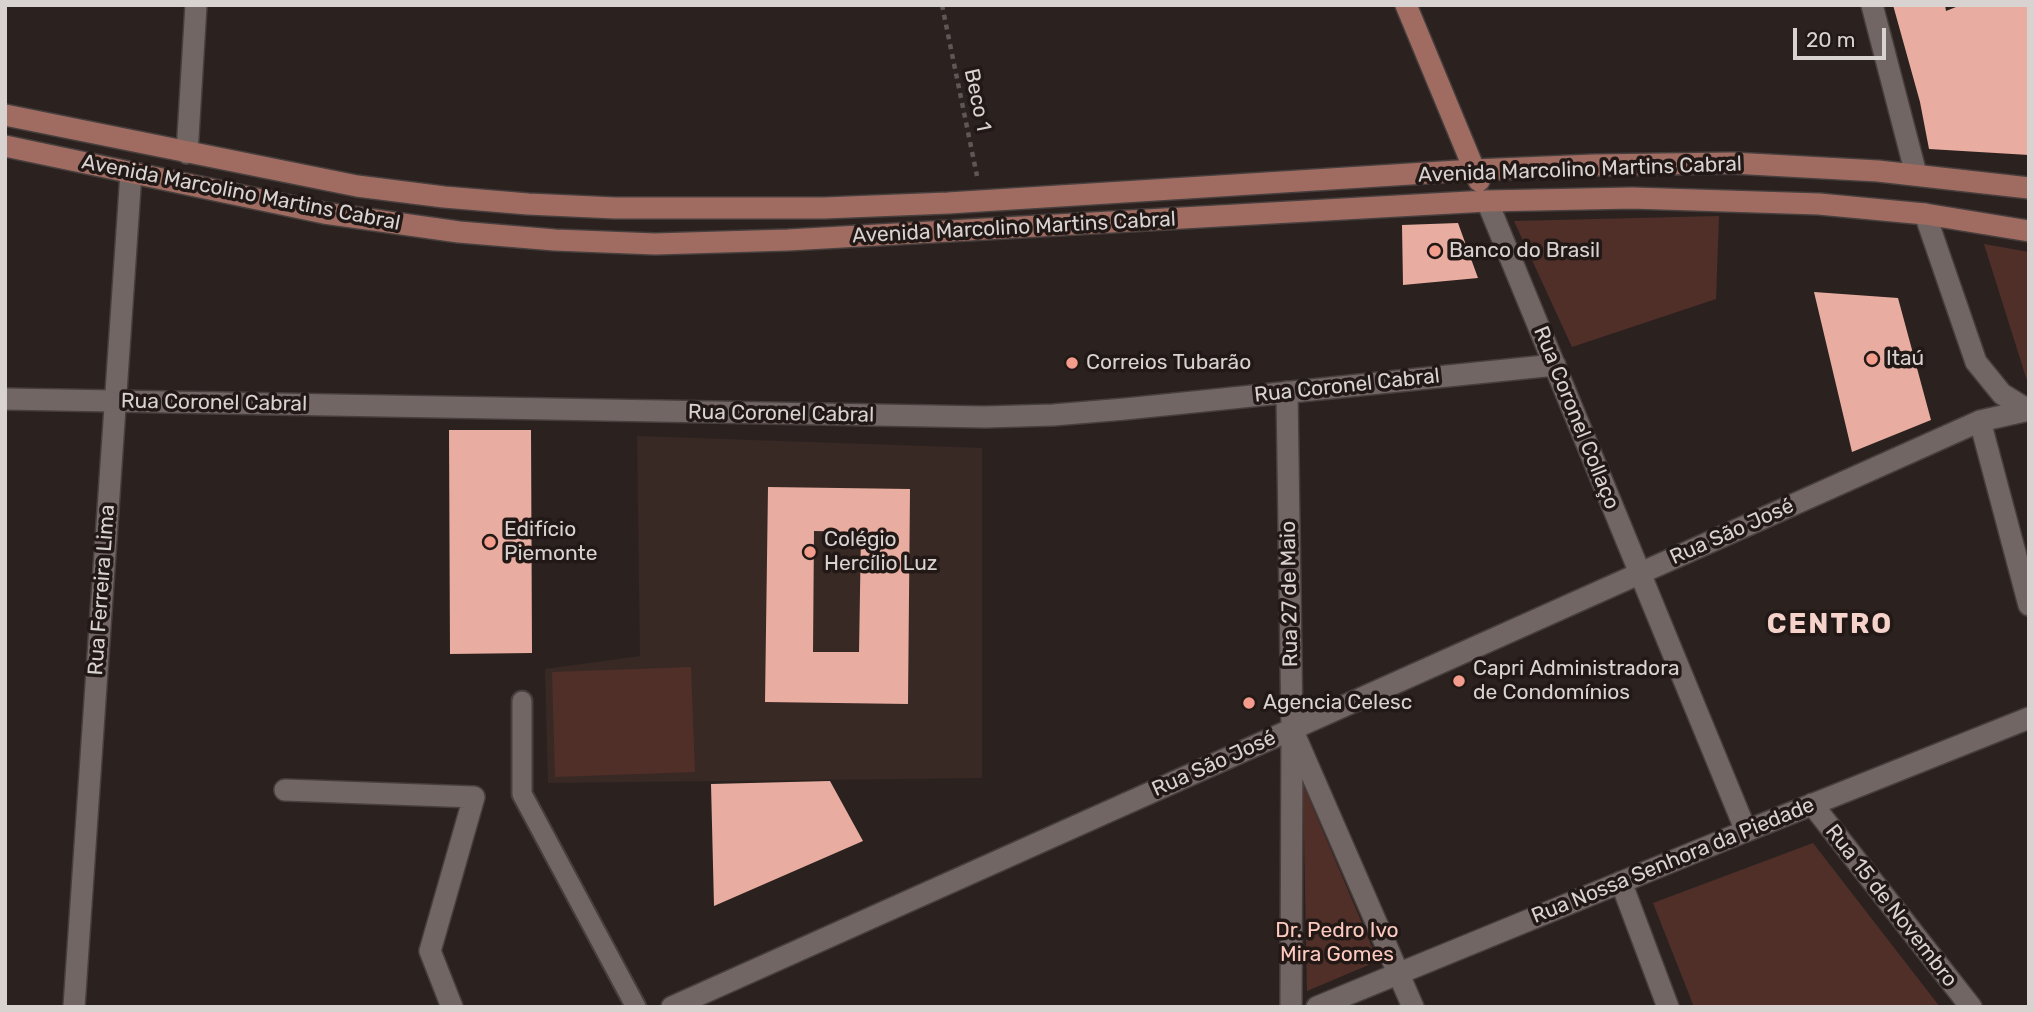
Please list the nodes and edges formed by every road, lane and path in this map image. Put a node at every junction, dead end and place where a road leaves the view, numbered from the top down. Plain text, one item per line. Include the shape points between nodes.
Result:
1 (196, 5) edge
2 (942, 5) edge
3 (1406, 5) edge
4 (1872, 5) edge
5 (5, 115) edge
6 (5, 146) edge
7 (187, 153) junction
8 (1474, 170) junction
9 (131, 173) junction
10 (1916, 174) junction
11 (2029, 188) edge
12 (982, 201) junction
13 (1486, 201) junction
14 (1925, 214) junction
15 (2029, 230) edge
16 (1555, 365) junction
17 (1287, 392) junction
18 (5, 399) edge
19 (115, 401) junction
20 (2028, 410) edge
21 (1980, 421) junction
22 (1640, 573) junction
23 (2029, 604) edge
24 (522, 701) dead end
25 (2029, 718) edge
26 (1292, 729) junction
27 (285, 790) dead end
28 (1812, 804) junction
29 (1746, 831) junction
30 (1621, 882) junction
31 (1398, 973) junction
32 (74, 1007) edge
33 (452, 1007) edge
34 (636, 1007) edge
35 (672, 1007) edge
36 (1291, 1007) edge
37 (1317, 1007) edge
38 (1413, 1007) edge
39 (1668, 1007) edge
40 (1971, 1007) edge

1 - 7 street
2 - 12 path, Beco 1
3 - 8 main road, Rua Coronel Collaço
4 - 10 street
5 - 7 main road, Avenida Marcolino Martins Cabral
6 - 9 main road, Avenida Marcolino Martins Cabral
7 - 12 main road, Avenida Marcolino Martins Cabral via 357,186 528,204 712,209
8 - 10 main road, Avenida Marcolino Martins Cabral via 1732,163
8 - 12 main road, Avenida Marcolino Martins Cabral
8 - 13 main road, Rua Coronel Collaço
9 - 13 main road, Avenida Marcolino Martins Cabral via 375,222 528,238 655,244 801,240
9 - 19 street, Rua Ferreira Lima
10 - 11 main road, Avenida Marcolino Martins Cabral
13 - 14 main road, Avenida Marcolino Martins Cabral via 1732,200
13 - 16 street, Rua Coronel Collaço
14 - 15 main road, Avenida Marcolino Martins Cabral
14 - 20 street via 1976,362 2002,394
16 - 17 street, Rua Coronel Cabral
16 - 22 street, Rua Coronel Collaço
17 - 19 street, Rua Coronel Cabral via 1053,415 985,417
17 - 26 street, Rua 27 de Maio
18 - 19 street, Rua Coronel Cabral
19 - 32 street, Rua Ferreira Lima
20 - 21 street, Rua São José
21 - 22 street, Rua São José
21 - 23 street
22 - 26 street, Rua São José
22 - 29 street, Rua Coronel Collaço
24 - 34 lane via 522,794
25 - 28 street, Rua Nossa Senhora da Piedade
26 - 31 street
26 - 35 street, Rua São José
26 - 36 street, Rua 27 de Maio
27 - 33 street via 474,797 429,951
28 - 29 street, Rua Nossa Senhora da Piedade
28 - 40 street, Rua 15 de Novembro
29 - 30 street, Rua Nossa Senhora da Piedade
30 - 31 street, Rua Nossa Senhora da Piedade
30 - 39 street
31 - 37 street, Rua Nossa Senhora da Piedade
31 - 38 street

